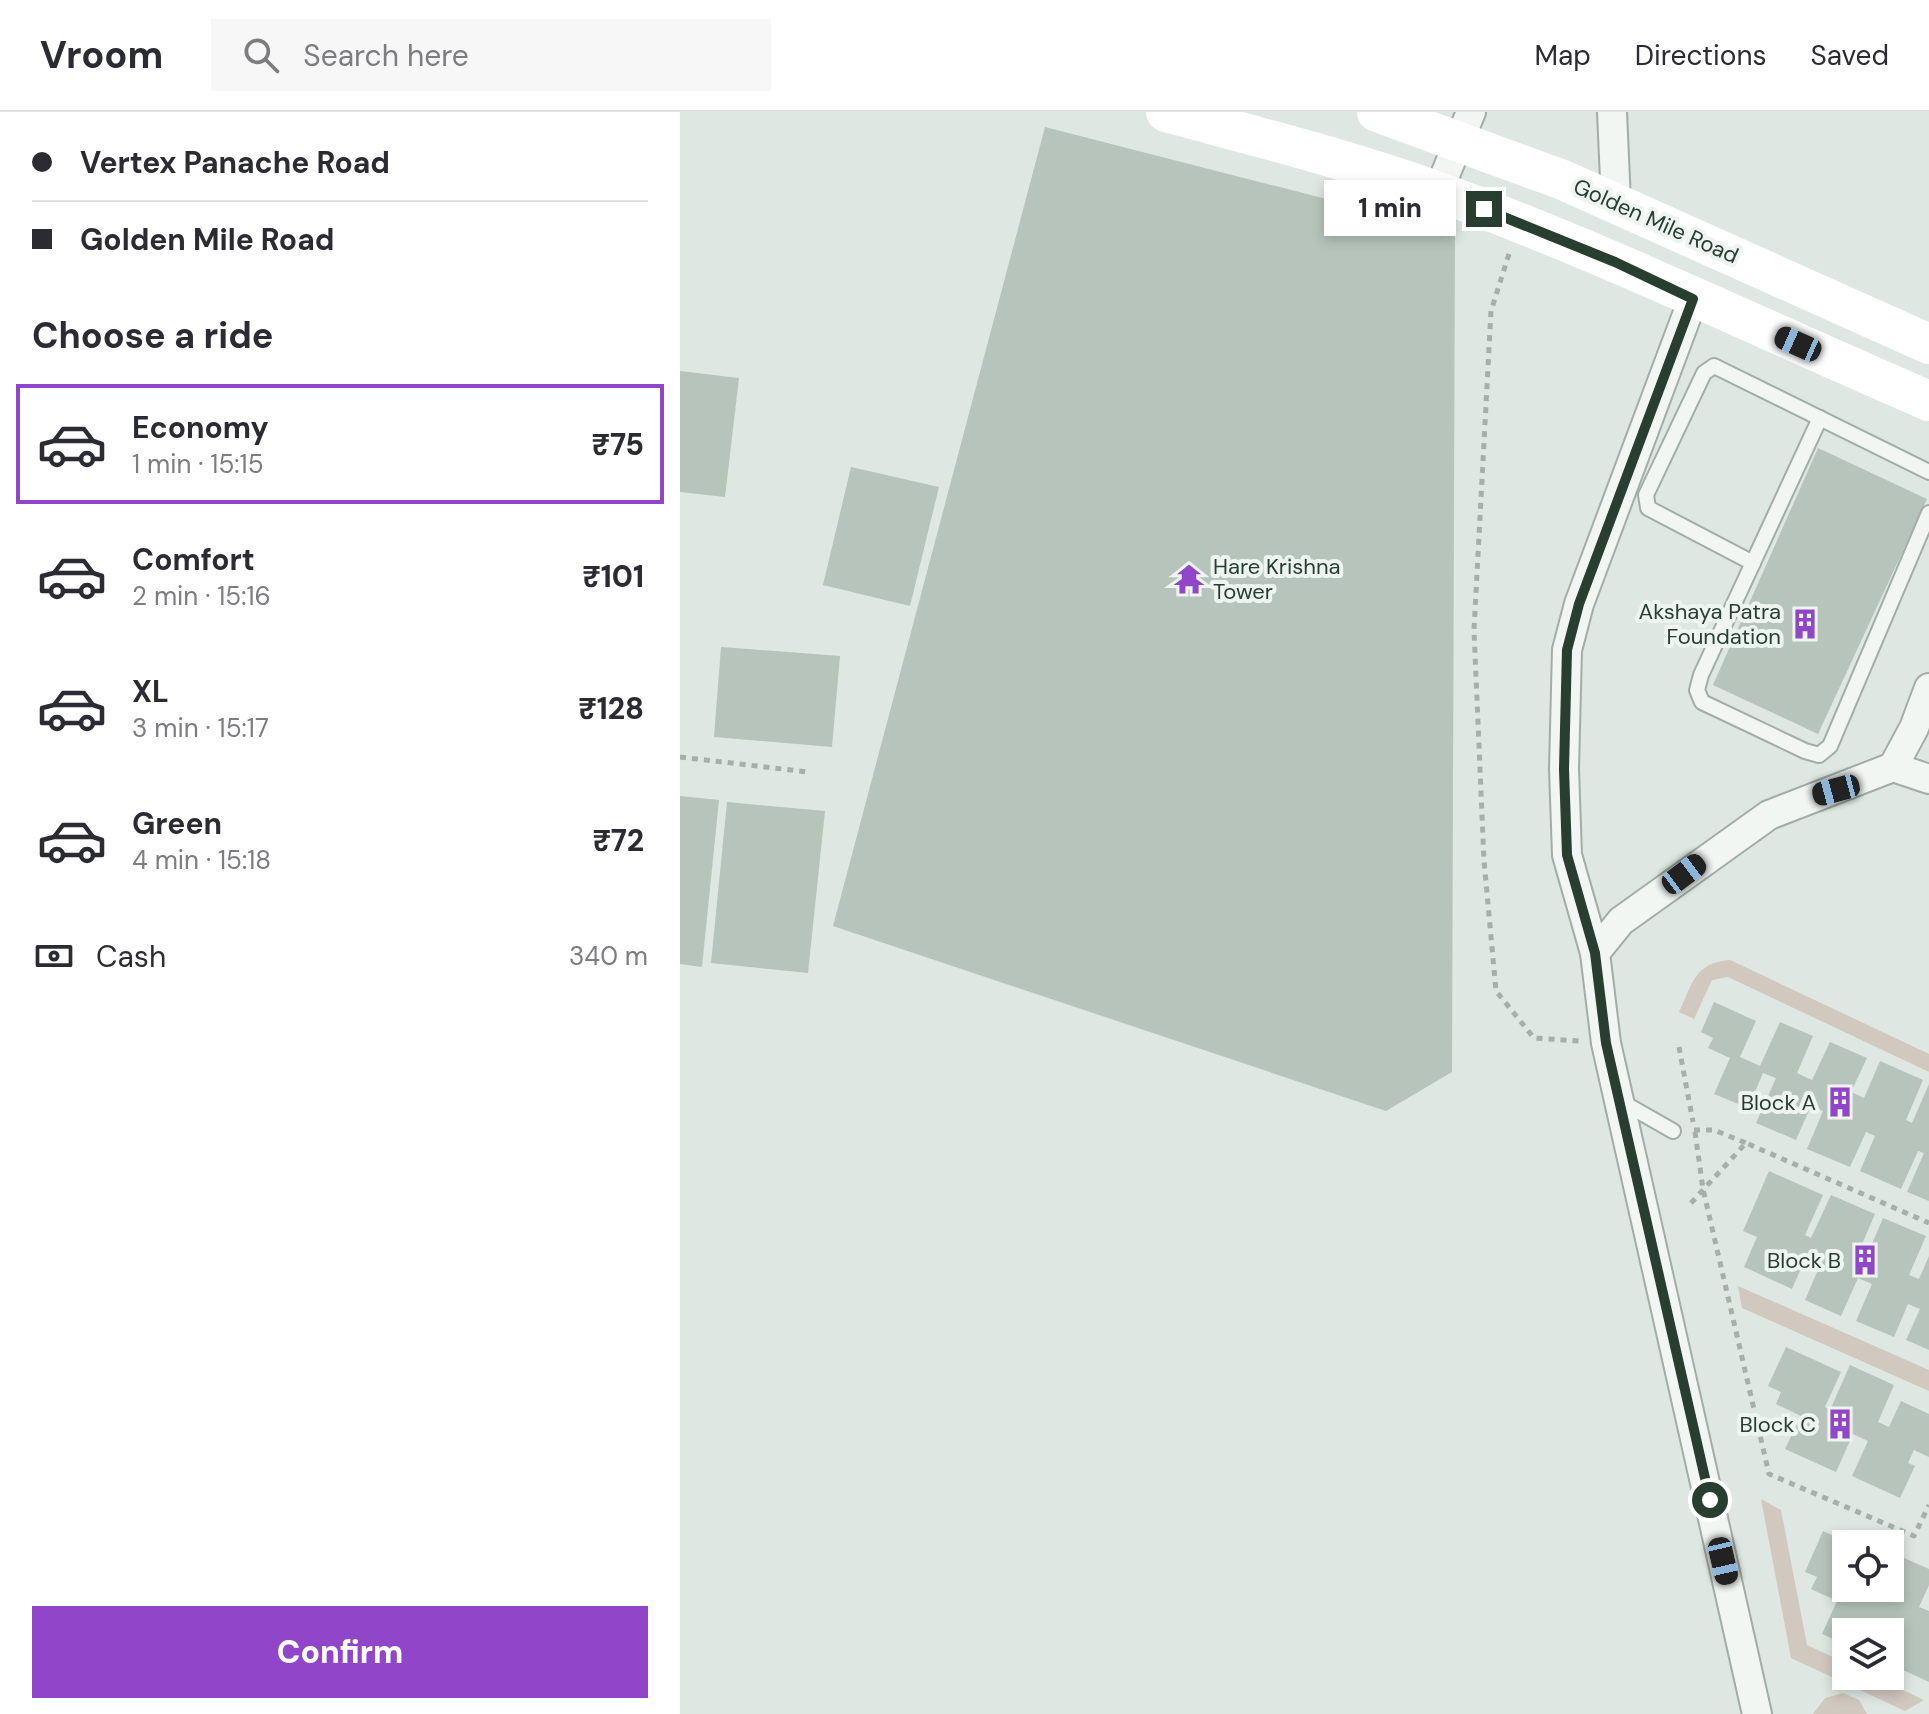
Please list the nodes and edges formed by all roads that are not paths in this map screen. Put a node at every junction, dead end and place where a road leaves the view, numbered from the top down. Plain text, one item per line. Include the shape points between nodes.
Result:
1 (1166, 112) edge
2 (1377, 112) edge
3 (1612, 112) edge
4 (1465, 126) edge
5 (1438, 192) junction
6 (1616, 202) junction
7 (1693, 299) junction
8 (1929, 344) edge
9 (1929, 401) edge
10 (1820, 418) junction
11 (1929, 472) edge
12 (1929, 513) edge
13 (1753, 563) junction
14 (1929, 688) edge
15 (1893, 767) junction
16 (1929, 779) edge
17 (1595, 953) junction
18 (1621, 1102) junction
19 (1673, 1131) road end
20 (1757, 1714) edge

1 - 5 street
2 - 4 street, Golden Mile Road
3 - 6 street
4 - 5 street
4 - 6 street, Golden Mile Road
5 - 7 street
6 - 8 street, Golden Mile Road
7 - 9 street
7 - 17 street via 1579,604 1567,650 1567,855
10 - 11 lane
10 - 13 lane
10 - 13 lane via 1714,366 1704,373 1646,495 1648,508
12 - 13 lane via 1830,746 1819,755 1702,702 1697,690
14 - 15 street
15 - 16 street
15 - 17 street via 1769,815 1621,921
17 - 18 street via 1606,1043
18 - 19 lane
18 - 20 street

